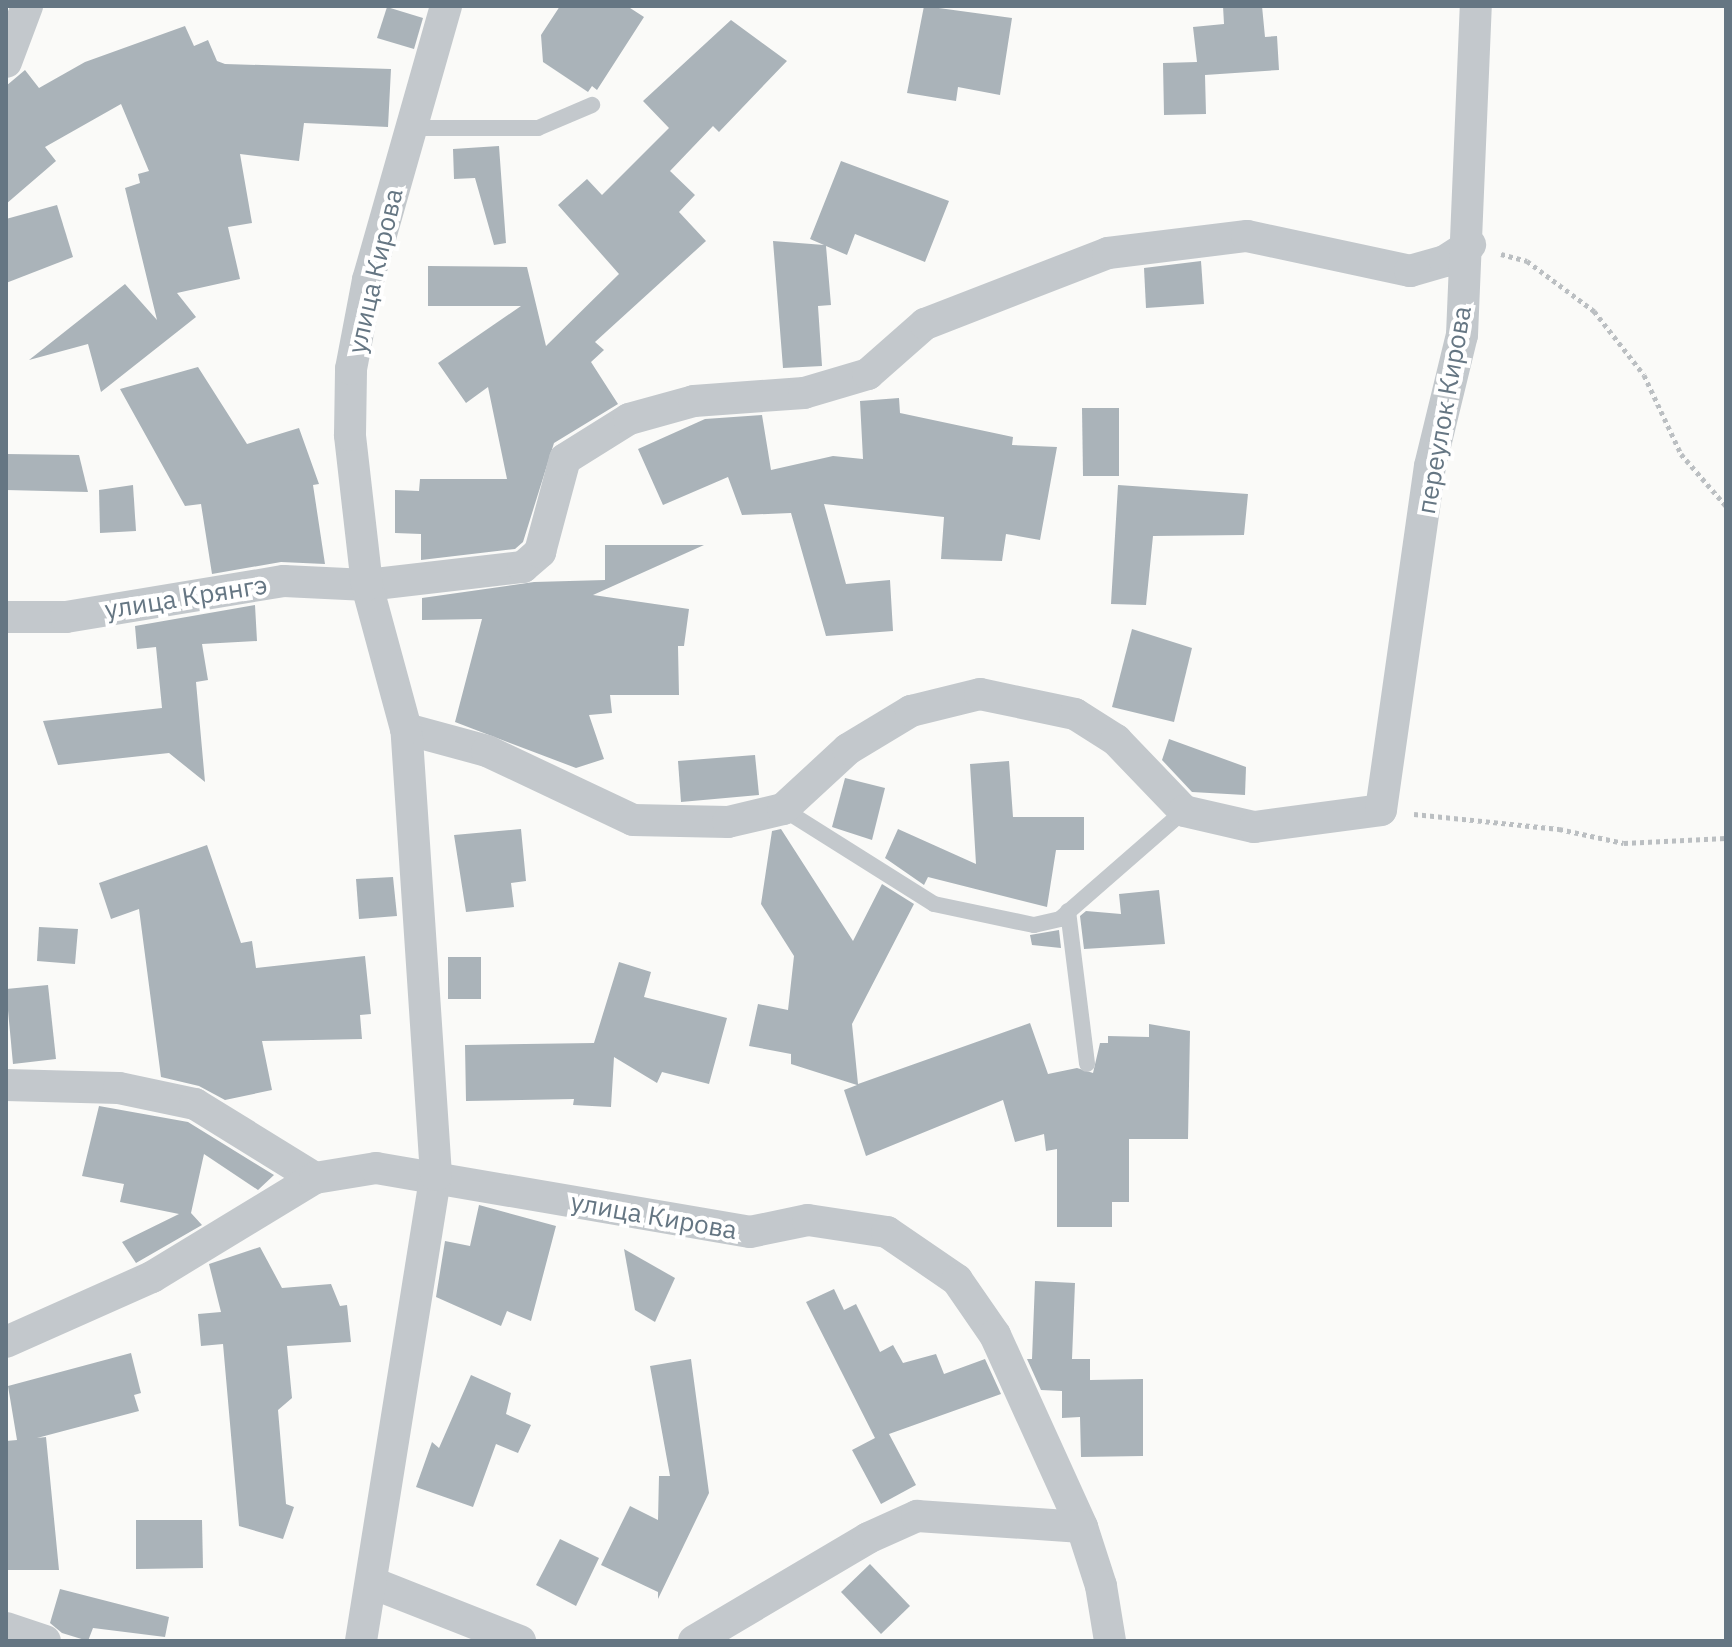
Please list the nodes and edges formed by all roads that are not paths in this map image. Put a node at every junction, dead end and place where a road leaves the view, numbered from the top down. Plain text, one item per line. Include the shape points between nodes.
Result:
1 (24, 6) edge
2 (446, 6) edge
3 (1476, 6) edge
4 (6, 62) edge
5 (592, 105) dead end
6 (411, 128) junction
7 (1470, 245) junction
8 (367, 585) junction
9 (6, 617) edge
10 (406, 729) junction
11 (783, 809) junction
12 (1184, 811) junction
13 (1068, 911) junction
14 (1087, 1064) dead end
15 (6, 1085) edge
16 (436, 1175) junction
17 (315, 1178) junction
18 (6, 1342) edge
19 (1082, 1527) junction
20 (375, 1584) junction
21 (6, 1628) edge
22 (45, 1641) edge
23 (361, 1641) edge
24 (520, 1641) edge
25 (694, 1641) edge
26 (1110, 1641) edge

1 - 4 street via 14,52
2 - 6 street, улица Кирова
3 - 7 street, переулок Кирова
5 - 6 lane via 538,128
6 - 8 street, улица Кирова via 368,280 351,369 350,435
7 - 8 street, улица Крянгэ via 1445,261 1410,271 1247,236 1108,253 925,324 868,374 804,393 694,401 629,419 565,459 540,552 523,567
7 - 12 street, переулок Кирова via 1462,335 1430,466 1381,810 1254,827
8 - 9 street, улица Крянгэ via 284,581 66,617
8 - 10 street, улица Кирова
10 - 11 street via 487,751 633,820 728,822
10 - 16 street, улица Кирова
11 - 12 street via 848,749 911,711 980,694 1075,714 1116,740
11 - 13 lane via 934,904 1034,925
12 - 13 lane
13 - 14 lane
15 - 17 street via 119,1088 195,1104
16 - 17 street via 376,1168
16 - 19 street, улица Кирова via 750,1232 808,1220 887,1232 957,1280 995,1335
16 - 20 street
17 - 18 street via 152,1277
19 - 25 street via 917,1516 868,1538
19 - 26 street, улица Кирова via 1101,1586
20 - 23 street
20 - 24 street
21 - 22 street

